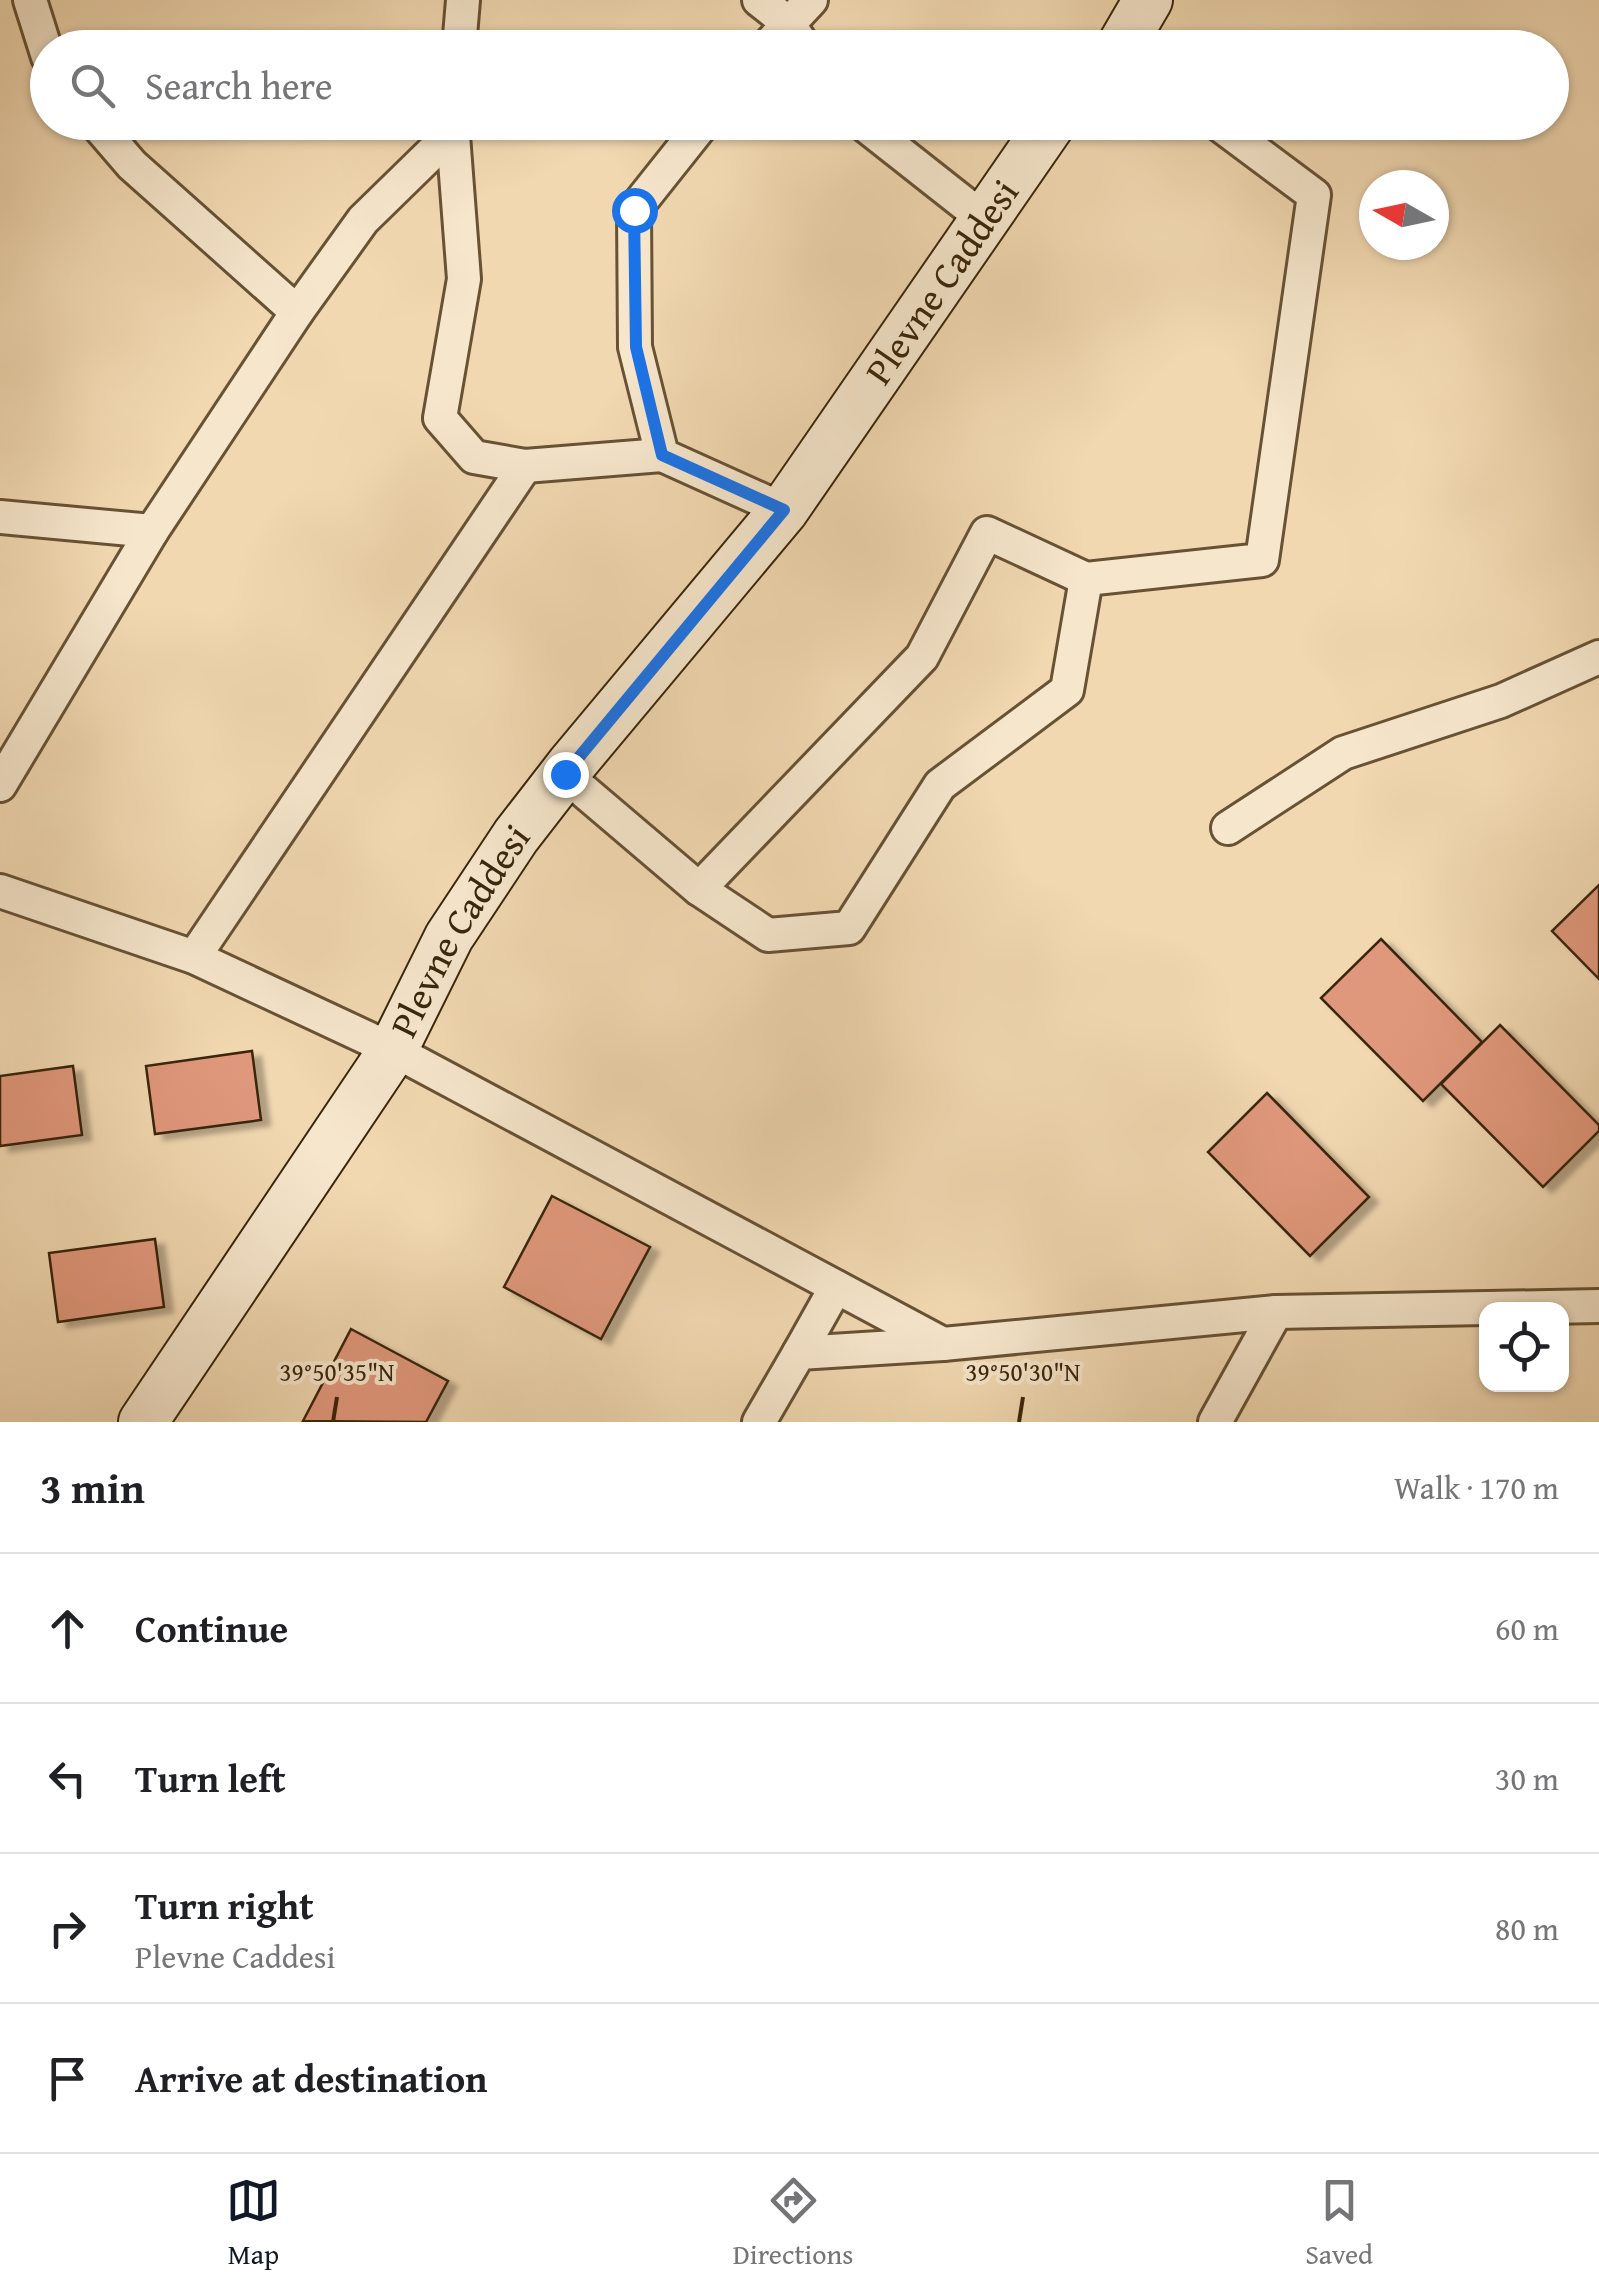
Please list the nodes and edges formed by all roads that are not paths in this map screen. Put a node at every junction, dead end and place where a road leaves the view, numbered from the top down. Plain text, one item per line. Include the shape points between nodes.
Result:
1 (30, 0) edge
2 (463, 0) edge
3 (759, 0) edge
4 (1148, 0) edge
5 (801, 23) edge
6 (39, 30) edge
7 (460, 30) edge
8 (1130, 30) edge
9 (110, 140) edge
10 (440, 140) edge
11 (453, 140) edge
12 (690, 140) edge
13 (884, 140) edge
14 (1040, 140) edge
15 (1240, 140) edge
16 (984, 220) junction
17 (296, 312) junction
18 (662, 455) junction
19 (525, 466) junction
20 (784, 510) junction
21 (0, 516) edge
22 (152, 531) junction
23 (1086, 579) junction
24 (1599, 657) edge
25 (565, 774) junction
26 (0, 785) edge
27 (1228, 828) dead end
28 (699, 889) junction
29 (0, 891) edge
30 (194, 957) junction
31 (393, 1050) junction
32 (836, 1286) junction
33 (1599, 1306) edge
34 (1276, 1312) junction
35 (944, 1344) junction
36 (799, 1353) junction
37 (144, 1422) edge
38 (759, 1422) edge
39 (1216, 1422) edge

1 - 6 street
2 - 7 street
3 - 5 street
4 - 8 street
9 - 17 street
10 - 17 street via 362,220
11 - 19 street via 464,280 440,418 474,457
12 - 18 street via 634,210 636,347
13 - 16 street
14 - 16 street, Plevne Caddesi
15 - 23 street via 1314,195 1262,560
16 - 20 street, Plevne Caddesi
17 - 22 street
18 - 19 street
18 - 20 street
19 - 30 street
20 - 25 street, Plevne Caddesi
21 - 22 street
22 - 26 street
23 - 28 street via 988,533 922,658
23 - 28 street via 1067,690 940,785 849,928 768,935
24 - 27 street via 1501,701 1343,752
25 - 28 street
25 - 31 street, Plevne Caddesi via 459,921
29 - 30 street
30 - 31 street
31 - 32 street
31 - 37 street, Plevne Caddesi
32 - 35 street
32 - 36 street
33 - 34 street
34 - 35 street
34 - 39 street
35 - 36 street
36 - 38 street

